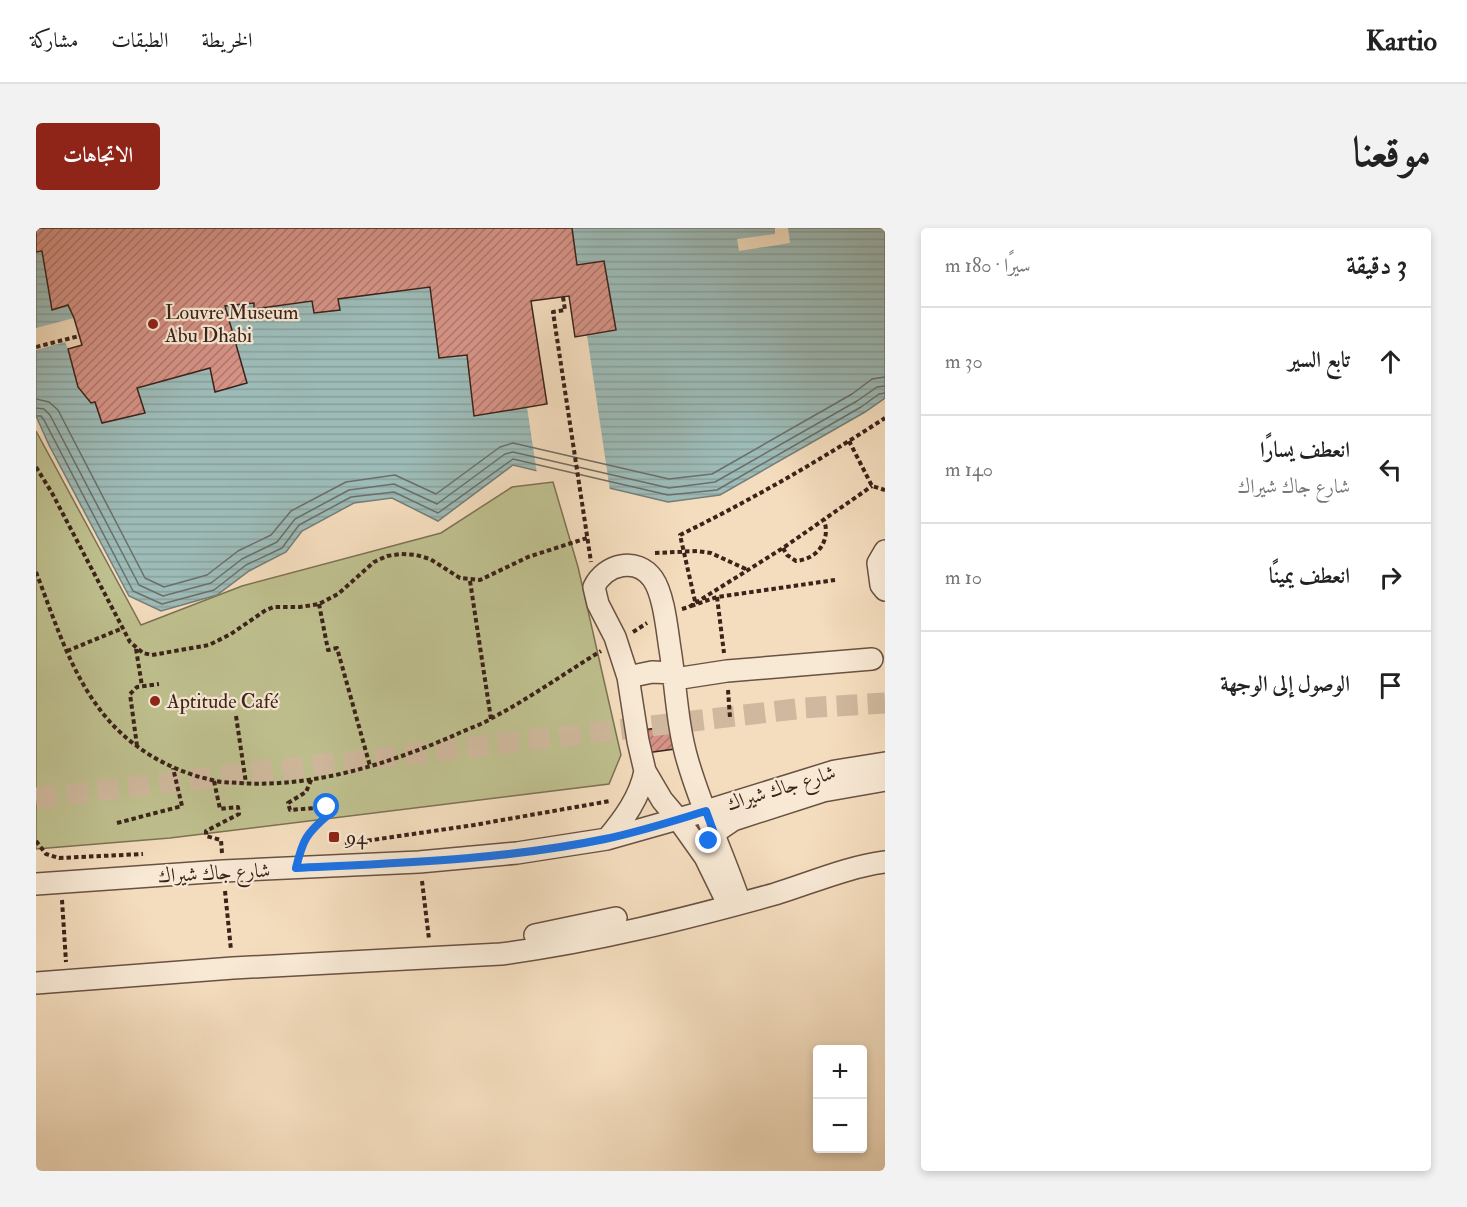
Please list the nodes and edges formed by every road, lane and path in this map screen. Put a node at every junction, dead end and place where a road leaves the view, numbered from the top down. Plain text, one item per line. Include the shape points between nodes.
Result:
1 (563, 297) dead end
2 (79, 336) dead end
3 (36, 347) edge
4 (885, 418) edge
5 (849, 441) junction
6 (36, 467) edge
7 (872, 486) junction
8 (885, 490) edge
9 (824, 520) junction
10 (783, 548) junction
11 (885, 551) edge
12 (684, 553) junction
13 (623, 565) junction
14 (748, 570) junction
15 (36, 572) edge
16 (835, 580) dead end
17 (470, 581) junction
18 (885, 590) edge
19 (695, 601) junction
20 (319, 604) junction
21 (689, 607) junction
22 (664, 614) junction
23 (123, 628) junction
24 (616, 642) junction
25 (136, 648) junction
26 (67, 651) junction
27 (872, 659) dead end
28 (674, 676) junction
29 (628, 677) junction
30 (159, 684) dead end
31 (142, 686) junction
32 (236, 716) dead end
33 (491, 719) junction
34 (137, 747) junction
35 (885, 763) edge
36 (370, 766) junction
37 (172, 767) junction
38 (645, 771) junction
39 (312, 778) junction
40 (885, 780) edge
41 (214, 781) junction
42 (246, 783) junction
43 (615, 800) dead end
44 (706, 811) junction
45 (678, 819) junction
46 (117, 823) dead end
47 (714, 833) junction
48 (607, 839) junction
49 (36, 841) edge
50 (335, 845) dead end
51 (37, 848) edge
52 (312, 849) dead end
53 (221, 851) junction
54 (233, 851) dead end
55 (152, 854) dead end
56 (295, 856) junction
57 (705, 857) junction
58 (222, 858) dead end
59 (420, 862) junction
60 (885, 862) edge
61 (724, 877) junction
62 (44, 882) edge
63 (225, 891) dead end
64 (735, 904) junction
65 (463, 956) junction
66 (232, 958) dead end
67 (431, 958) junction
68 (67, 981) junction
69 (36, 983) edge

1 - 17 path via 565,310 553,312 587,538
2 - 3 path
4 - 5 path
5 - 7 path
5 - 12 path via 767,491 680,535
6 - 23 path
7 - 8 path
7 - 9 path
9 - 10 path
9 - 10 path via 824,544 810,558 796,561
10 - 14 path
11 - 18 street via 878,563
12 - 13 path via 639,553
12 - 14 path via 711,553
12 - 19 path
13 - 22 street via 639,568 652,578
13 - 24 street via 608,570 594,587
14 - 19 path
15 - 26 path
16 - 21 path via 717,597
17 - 20 path via 430,559 416,555 387,556
17 - 33 path
19 - 21 path
20 - 25 path via 274,607 220,640 198,648 152,655
20 - 36 path via 328,650 338,648
21 - 22 path
22 - 24 path
22 - 28 street
23 - 25 path
23 - 26 path
24 - 29 street
24 - 33 path
25 - 31 path
26 - 34 path via 100,709
27 - 28 street
28 - 29 street via 652,672
28 - 44 street via 684,749
29 - 38 street
30 - 31 path
31 - 34 path via 130,693
32 - 42 path
33 - 36 path
34 - 37 path
35 - 44 street, شارع جاك شيراك via 835,771
36 - 39 path
37 - 41 path
37 - 46 path via 182,806
38 - 45 street
38 - 48 street via 627,814
39 - 42 path via 267,785
39 - 56 path via 306,792 288,804 290,810 327,807 329,814 307,835
40 - 47 street via 804,796 733,820
41 - 42 path
41 - 53 path via 220,809 238,807 239,814 206,831 206,836 221,840
43 - 50 path
44 - 45 street, شارع جاك شيراك
44 - 47 street
45 - 48 street, شارع جاك شيراك
45 - 57 street
47 - 57 street
47 - 61 street
48 - 59 street, شارع جاك شيراك
49 - 51 path
51 - 55 path via 59,858
52 - 56 path
53 - 54 path
53 - 58 path
56 - 59 street, شارع جاك شيراك
56 - 62 street, شارع جاك شيراك
57 - 61 street
59 - 67 path
60 - 64 street
61 - 64 street
61 - 65 street via 714,894 698,901 512,939
62 - 68 path
63 - 66 path
64 - 65 street via 575,943
65 - 67 street
67 - 68 street
68 - 69 street

